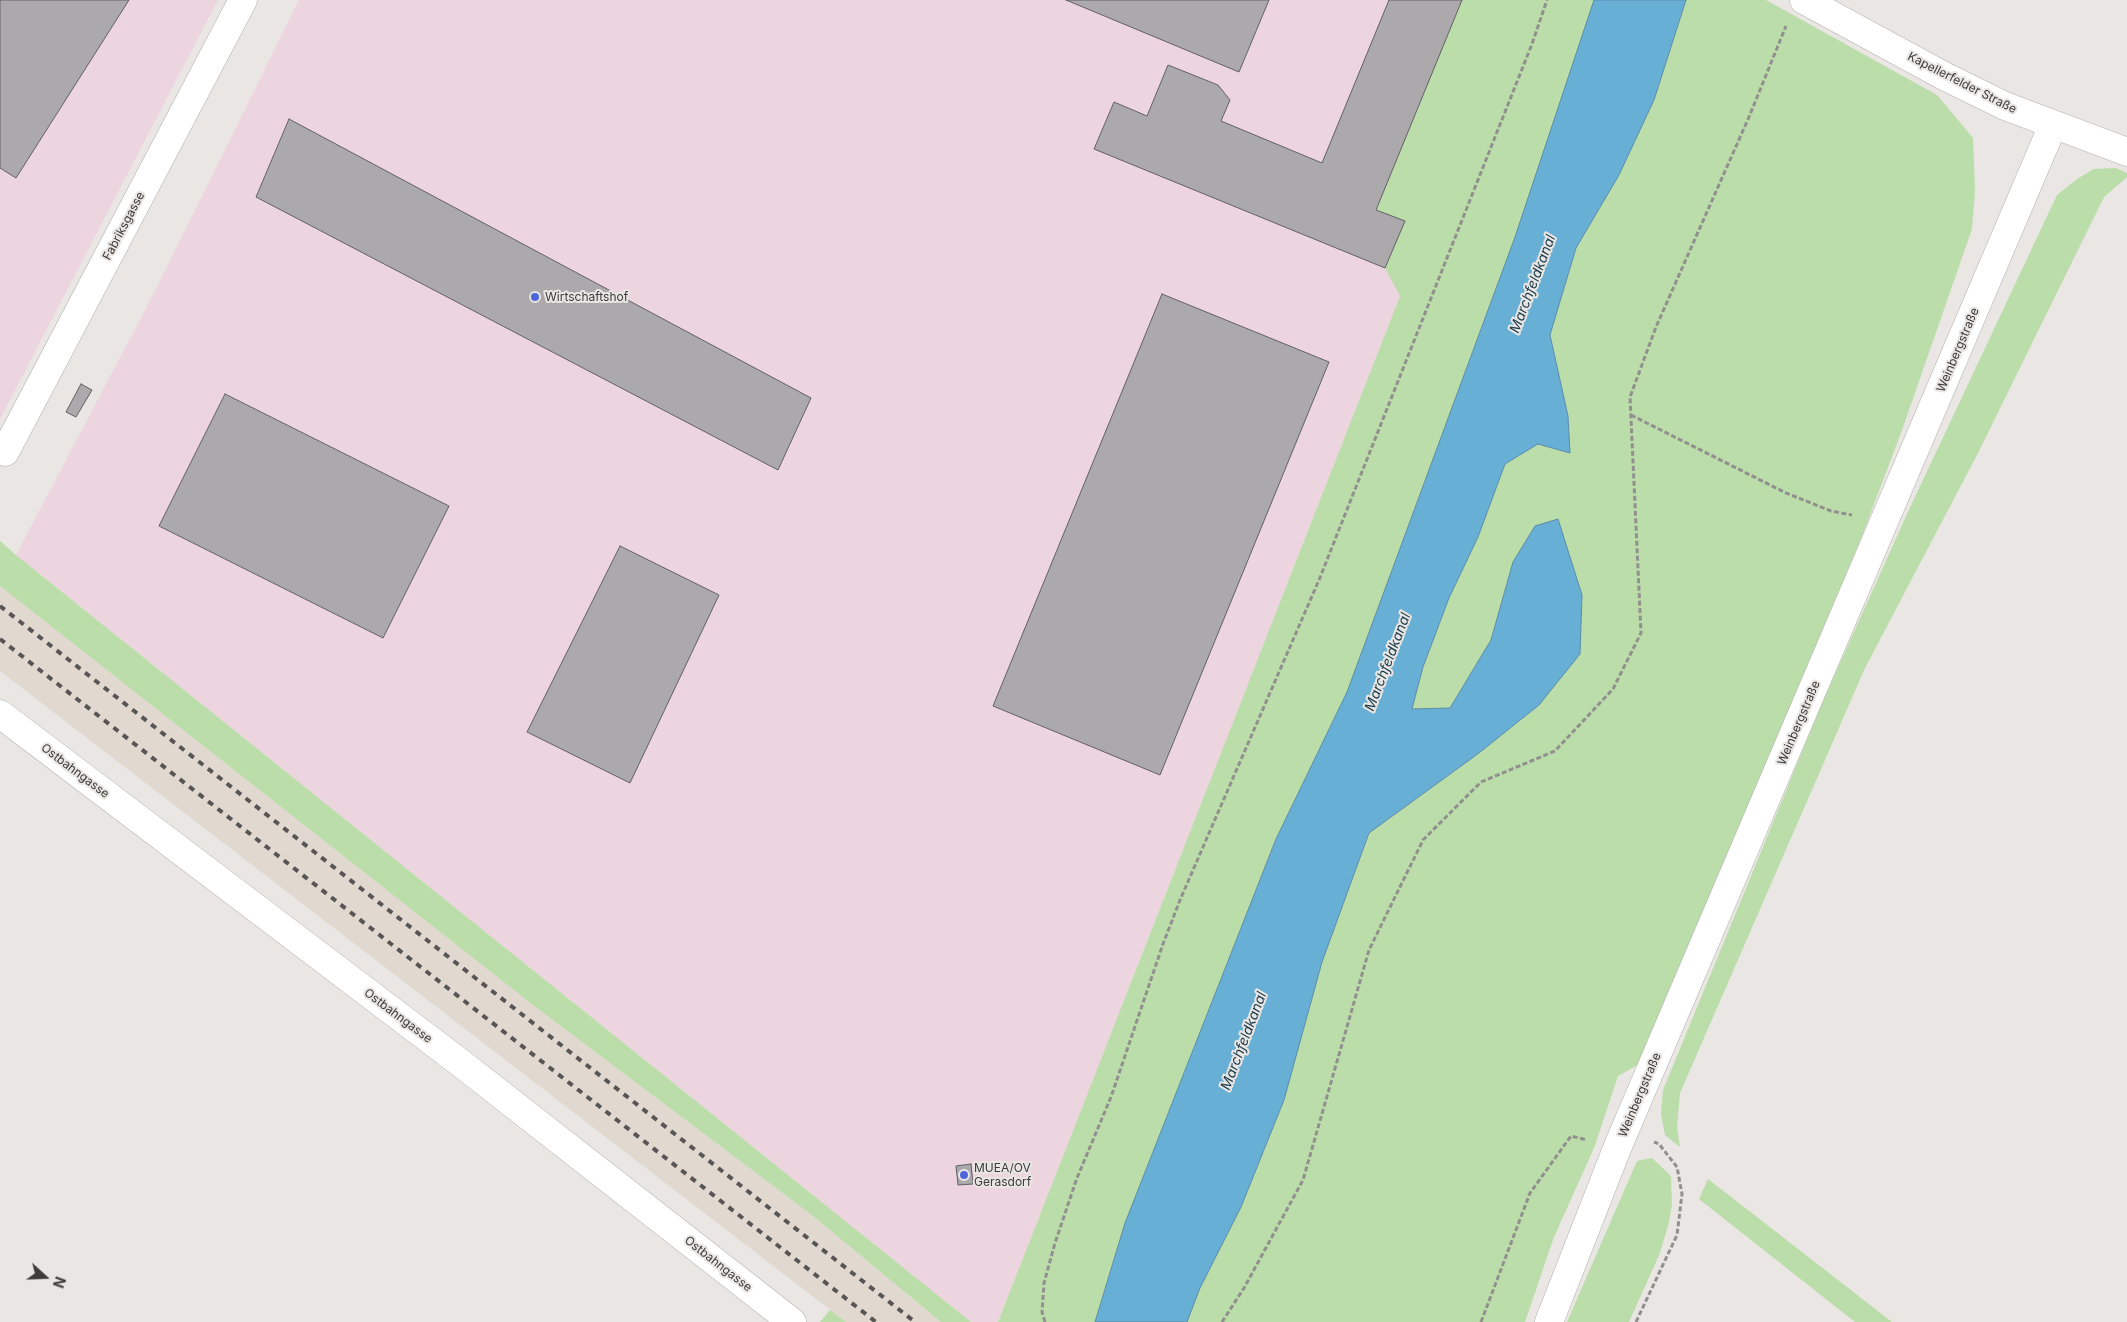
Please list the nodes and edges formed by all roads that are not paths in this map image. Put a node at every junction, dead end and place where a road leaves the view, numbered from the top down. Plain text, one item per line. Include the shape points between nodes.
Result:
1 (243, 0) edge
2 (1797, 9) edge
3 (2053, 125) junction
4 (2127, 152) edge
5 (4, 452) dead end
6 (0, 714) edge
7 (792, 1322) edge
8 (1550, 1322) edge

1 - 5 street, Fabriksgasse
2 - 3 street, Kapellerfelder Straße via 2005,106
3 - 4 street, Kapellerfelder Straße
3 - 8 street, Weinbergstraße via 1622,1138
6 - 7 street, Ostbahngasse via 458,1061

